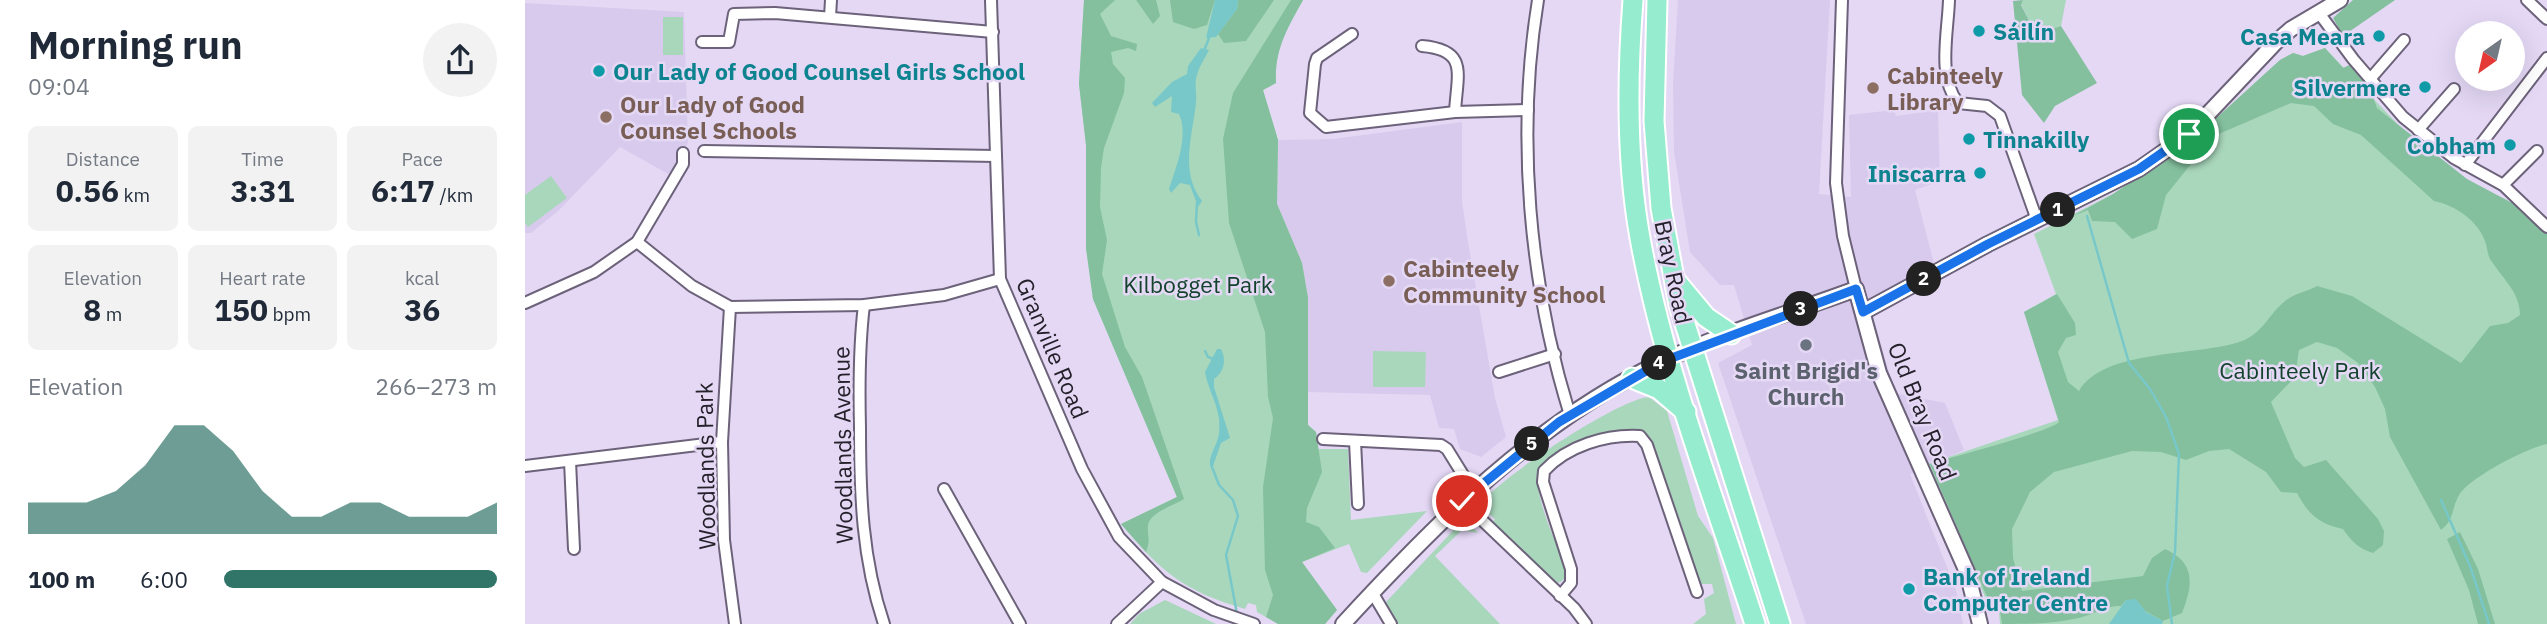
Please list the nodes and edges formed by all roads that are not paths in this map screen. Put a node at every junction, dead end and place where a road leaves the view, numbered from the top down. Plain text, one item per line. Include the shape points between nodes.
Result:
1 (831, 0) edge
2 (991, 0) edge
3 (1538, 0) edge
4 (1633, 0) edge
5 (1657, 0) edge
6 (1842, 0) edge
7 (1949, 0) edge
8 (2340, 0) edge
9 (2527, 0) edge
10 (2319, 13) junction
11 (830, 17) junction
12 (2547, 19) edge
13 (993, 32) junction
14 (1352, 34) dead end
15 (2404, 40) dead end
16 (702, 42) dead end
17 (1422, 46) dead end
18 (2547, 58) edge
19 (2371, 78) junction
20 (2454, 89) dead end
21 (1528, 110) junction
22 (1455, 112) junction
23 (2418, 130) junction
24 (703, 151) dead end
25 (2537, 151) dead end
26 (683, 153) dead end
27 (996, 156) junction
28 (2465, 165) junction
29 (2503, 185) junction
30 (2037, 220) junction
31 (2547, 227) edge
32 (636, 242) junction
33 (1674, 278) junction
34 (1000, 279) junction
35 (1856, 289) junction
36 (525, 303) edge
37 (864, 305) junction
38 (730, 307) junction
39 (1863, 312) junction
40 (1731, 334) junction
41 (1695, 348) junction
42 (1555, 354) junction
43 (1669, 359) junction
44 (1499, 372) dead end
45 (1632, 378) junction
46 (1687, 413) junction
47 (1570, 415) junction
48 (1323, 439) dead end
49 (1355, 441) junction
50 (722, 442) junction
51 (570, 461) junction
52 (525, 466) edge
53 (944, 489) dead end
54 (1468, 496) junction
55 (1358, 504) dead end
56 (574, 549) dead end
57 (1162, 582) junction
58 (1372, 592) junction
59 (1697, 592) dead end
60 (1559, 596) junction
61 (735, 624) edge
62 (884, 624) edge
63 (1020, 624) edge
64 (1117, 624) edge
65 (1254, 624) edge
66 (1343, 624) edge
67 (1391, 624) edge
68 (1586, 624) edge
69 (1755, 624) edge
70 (1780, 624) edge
71 (1980, 624) edge

1 - 11 street
2 - 13 street, Granville Road
3 - 21 street
4 - 43 highway, Bray Road via 1629,95 1635,202 1647,274
5 - 33 highway, Bray Road via 1654,121 1661,208
6 - 35 street, Old Bray Road via 1836,183
7 - 30 street via 1946,78 1952,94 1958,103 1987,106 2000,116
8 - 10 street
9 - 12 street
10 - 19 street
10 - 30 street via 2275,43 2170,149 2129,175
11 - 13 street
11 - 16 street via 734,13 729,43
13 - 27 street, Granville Road
14 - 22 street via 1315,64 1310,113 1326,127
15 - 19 street
17 - 22 street via 1443,48 1455,58
18 - 28 street
19 - 23 street
20 - 23 street
21 - 22 street
21 - 42 street via 1526,139 1537,260
23 - 28 street
24 - 27 street
25 - 29 street
26 - 32 street via 683,164
27 - 34 street, Granville Road
28 - 29 street
29 - 31 street
30 - 39 street
32 - 36 street via 594,272
32 - 38 street via 692,286
33 - 40 highway via 1706,317
33 - 41 highway, Bray Road
34 - 37 street via 944,295
34 - 57 street, Granville Road via 1108,520
35 - 39 street, Old Bray Road
35 - 40 street
37 - 38 street
37 - 62 street, Woodlands Avenue via 859,381 861,513
38 - 50 street, Woodlands Park
39 - 71 street, Old Bray Road via 1878,373 1967,572
40 - 41 street
41 - 43 street
41 - 70 highway, Bray Road
42 - 44 street
42 - 47 street
43 - 45 street
43 - 46 highway, Bray Road
45 - 46 highway via 1659,389
45 - 47 street
46 - 69 highway, Bray Road
47 - 54 street
48 - 49 street
49 - 54 street via 1441,445
49 - 55 street
50 - 51 street
50 - 61 street, Woodlands Park via 724,540
51 - 52 street
51 - 56 street
53 - 63 street
54 - 58 street
54 - 60 street
57 - 64 street
57 - 65 street, Granville Road
58 - 66 street
58 - 67 street
59 - 60 street via 1647,445 1640,436 1629,436 1573,448 1544,471 1543,482 1571,569 1571,583
60 - 68 street

